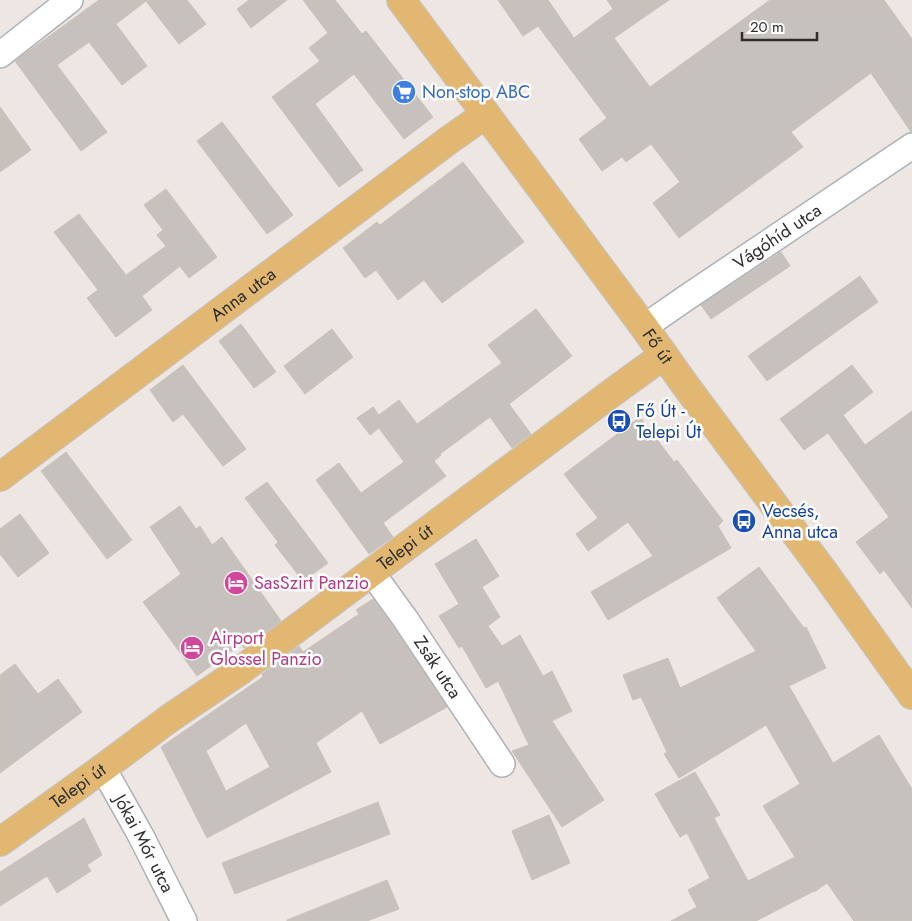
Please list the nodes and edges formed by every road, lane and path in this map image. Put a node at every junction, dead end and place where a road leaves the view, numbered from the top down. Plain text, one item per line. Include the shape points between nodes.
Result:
1 (70, 0) edge
2 (401, 0) edge
3 (0, 55) edge
4 (486, 114) junction
5 (912, 146) edge
6 (644, 327) junction
7 (664, 355) junction
8 (0, 477) edge
9 (372, 573) junction
10 (234, 633) dead end
11 (222, 642) dead end
12 (912, 695) edge
13 (502, 764) dead end
14 (103, 768) junction
15 (0, 842) edge
16 (184, 921) edge

1 - 3 street
2 - 4 main road, Fő út
4 - 6 main road, Fő út
4 - 8 main road, Anna utca
5 - 6 street, Vágóhíd utca
6 - 7 main road, Fő út
7 - 9 main road, Telepi út
7 - 12 main road, Fő út
9 - 13 street, Zsák utca
9 - 14 main road, Telepi út
10 - 11 path
14 - 15 main road, Telepi út
14 - 16 street, Jókai Mór utca via 142,836

